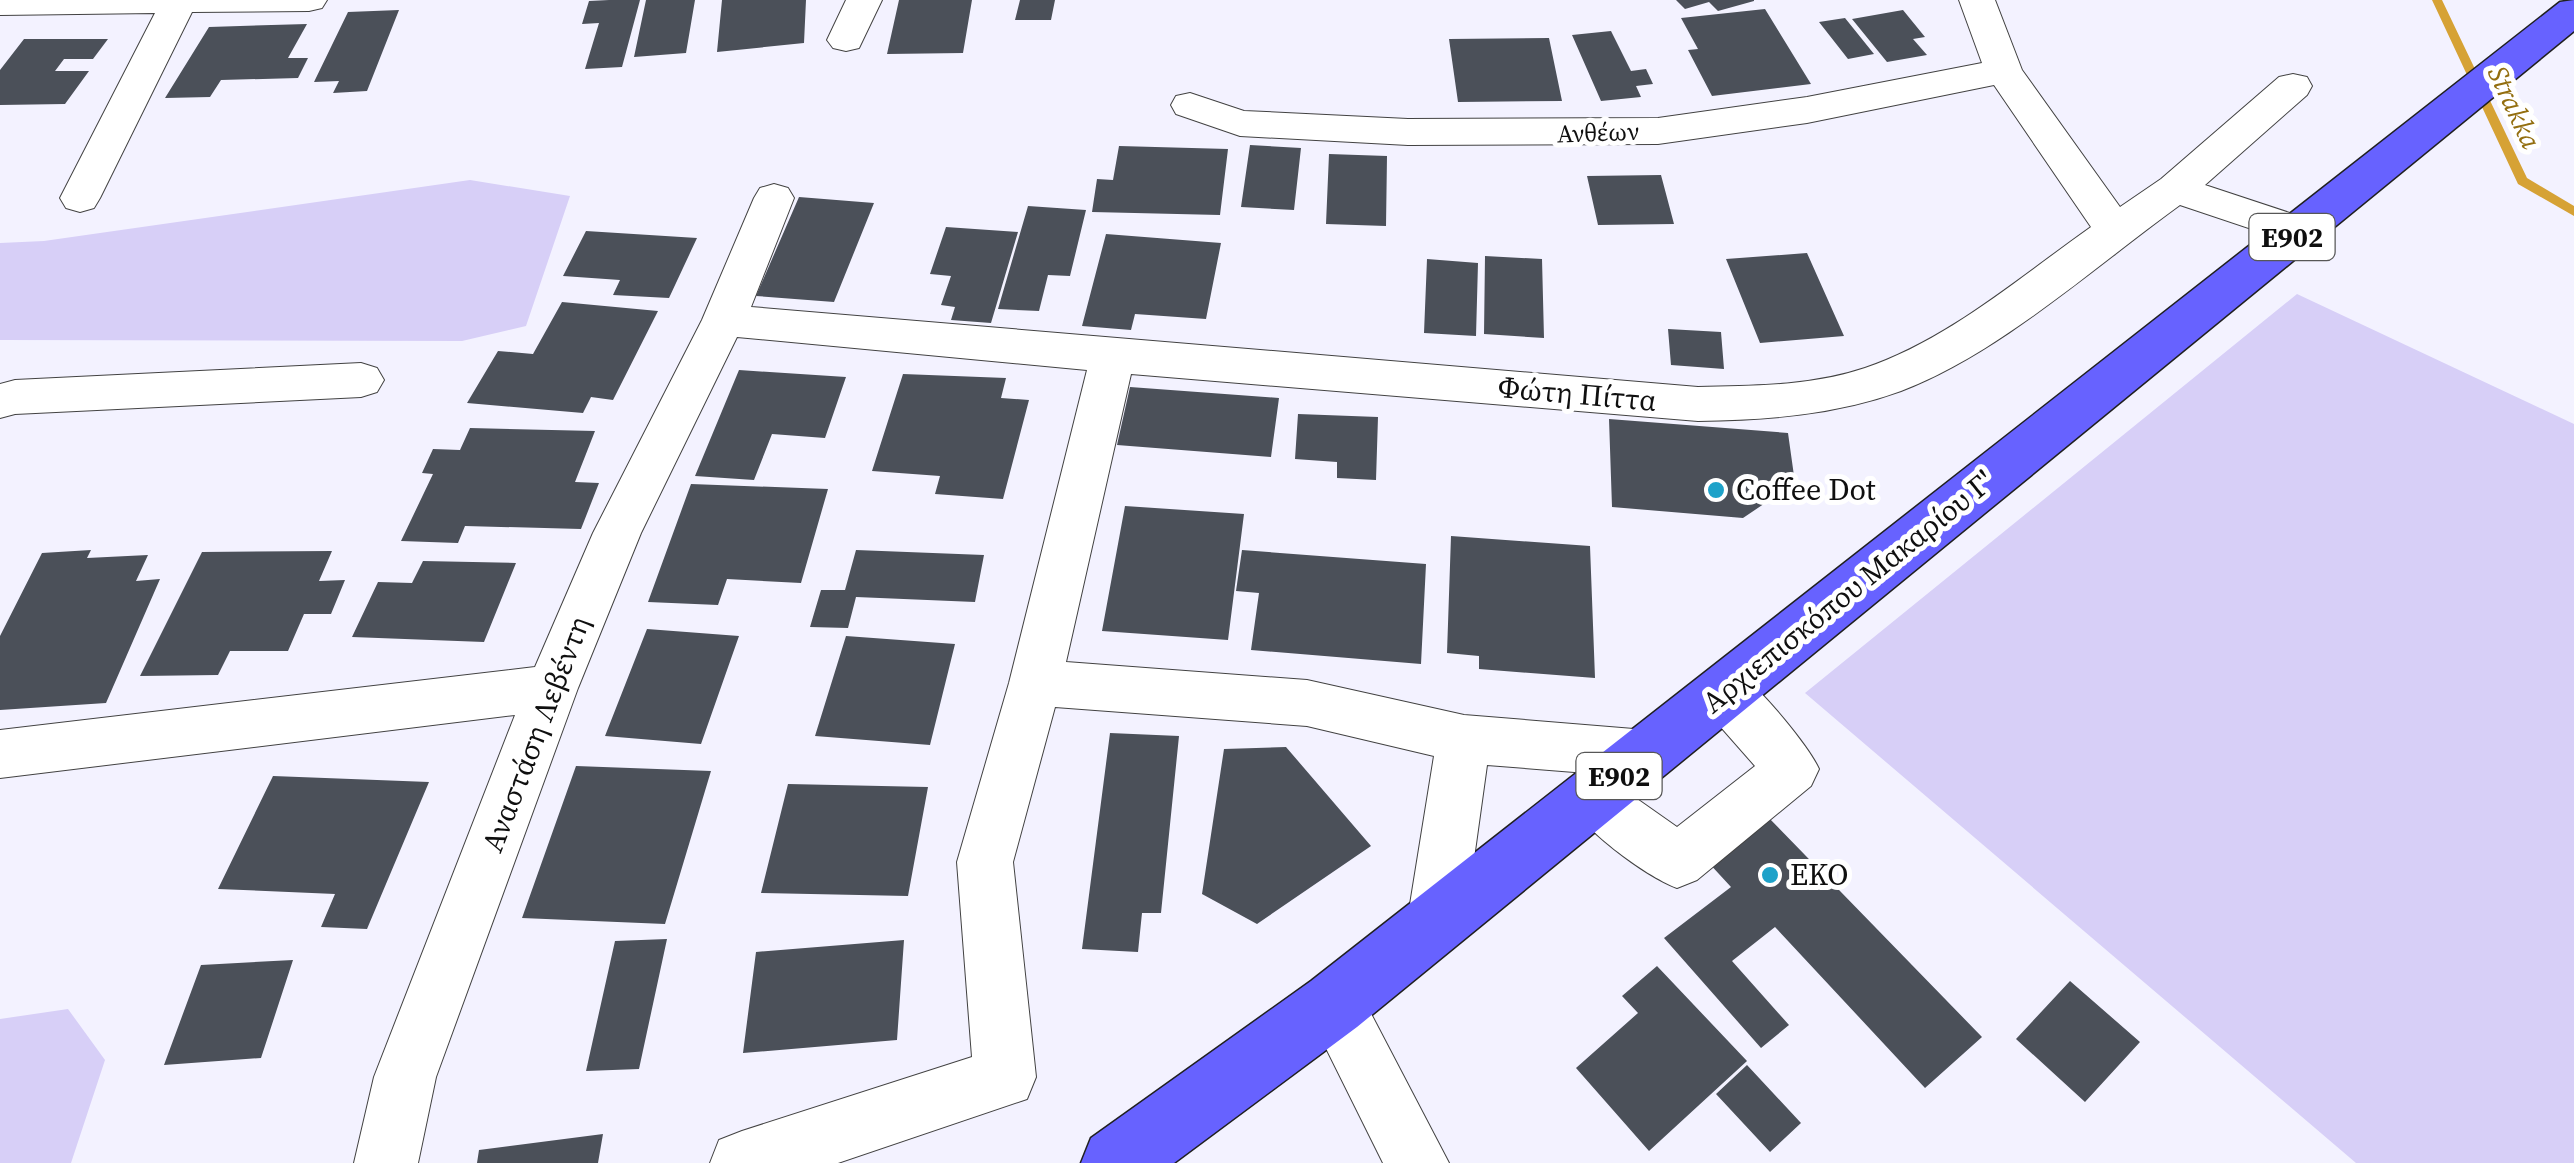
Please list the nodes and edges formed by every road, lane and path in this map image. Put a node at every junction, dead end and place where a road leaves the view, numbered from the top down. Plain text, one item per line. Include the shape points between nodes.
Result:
1 (309, 0) edge
2 (864, 0) edge
3 (1977, 0) edge
4 (0, 4) edge
5 (178, 4) junction
6 (2562, 21) edge
7 (846, 40) dead end
8 (2004, 71) junction
9 (2294, 86) dead end
10 (1190, 105) dead end
11 (2175, 190) junction
12 (80, 198) dead end
13 (774, 198) dead end
14 (2115, 231) junction
15 (2299, 231) junction
16 (724, 320) junction
17 (1113, 355) junction
18 (361, 380) dead end
19 (0, 401) edge
20 (1035, 683) junction
21 (552, 688) junction
22 (1723, 692) junction
23 (1464, 740) junction
24 (0, 754) edge
25 (1646, 754) junction
26 (1594, 796) junction
27 (1436, 923) junction
28 (1334, 1004) junction
29 (386, 1163) edge
30 (742, 1163) edge
31 (1116, 1163) edge
32 (1417, 1163) edge

1 - 5 street
2 - 7 street
3 - 8 street
4 - 5 street
5 - 12 street
6 - 15 main road, Αρχιεπισκόπου Μακαρίου Γ' / E902
8 - 10 street, Ανθέων via 1658,131 1408,132 1240,123
8 - 14 street
9 - 11 street, Φώτη Πίττα
11 - 14 street, Φώτη Πίττα
11 - 15 street
13 - 16 street, Αναστάση Λεβέντη
14 - 17 street, Φώτη Πίττα via 1909,369 1778,403 1698,404
15 - 22 main road, Αρχιεπισκόπου Μακαρίου Γ' / E902
16 - 17 street, Φώτη Πίττα
16 - 21 street, Αναστάση Λεβέντη via 617,533
17 - 20 street
18 - 19 street
20 - 23 street via 1307,702
20 - 30 street via 985,862 1005,1077
21 - 24 street
21 - 29 street, Αναστάση Λεβέντη via 405,1077
22 - 25 main road, Αρχιεπισκόπου Μακαρίου Γ' / E902
22 - 26 street via 1792,770 1676,861
23 - 25 street
23 - 27 street
25 - 26 main road, Αρχιεπισκόπου Μακαρίου Γ' / E902
26 - 27 main road, Αρχιεπισκόπου Μακαρίου Γ' / E902
27 - 28 main road, Αρχιεπισκόπου Μακαρίου Γ' / E902
28 - 31 main road, Αρχιεπισκόπου Μακαρίου Γ' / E902
28 - 32 street

